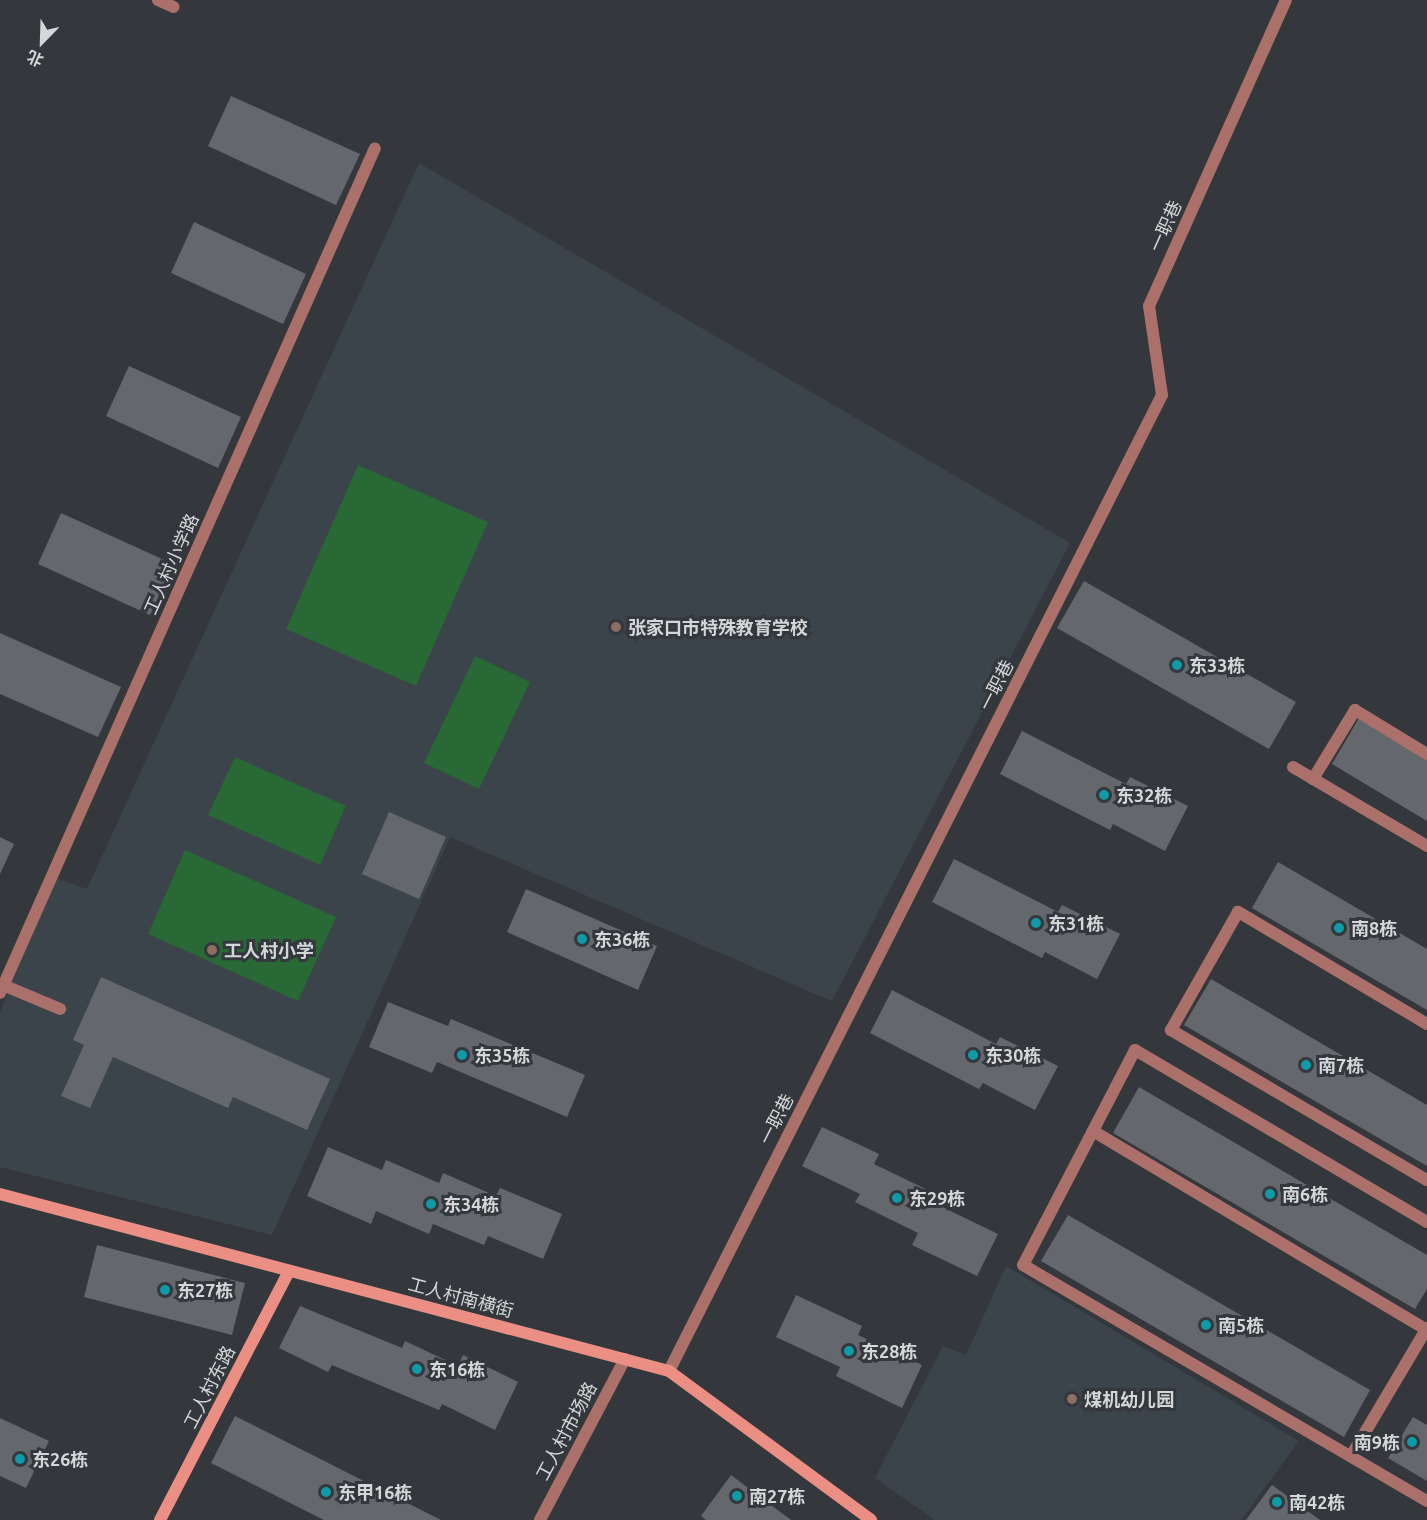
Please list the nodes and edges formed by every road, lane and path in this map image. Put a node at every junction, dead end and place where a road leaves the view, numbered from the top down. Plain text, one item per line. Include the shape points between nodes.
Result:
1 (158, 0) edge
2 (1286, 0) edge
3 (174, 7) dead end
4 (375, 148) dead end
5 (1427, 754) edge
6 (1293, 768) dead end
7 (1313, 779) junction
8 (1427, 846) edge
9 (2, 989) edge
10 (60, 1009) dead end
11 (1427, 1023) edge
12 (1093, 1131) junction
13 (1427, 1180) edge
14 (0, 1194) edge
15 (1427, 1222) edge
16 (289, 1270) junction
17 (1427, 1329) edge
18 (625, 1359) junction
19 (669, 1371) junction
20 (1351, 1456) junction
21 (1427, 1501) edge
22 (160, 1520) edge
23 (540, 1520) edge
24 (872, 1520) edge

1 - 3 street
2 - 19 street, 一职巷 via 1149,306 1162,395
4 - 9 street, 工人村小学路
5 - 7 street via 1355,710
6 - 7 street
7 - 8 street
9 - 10 street
11 - 13 street via 1238,912 1171,1029
12 - 15 street via 1135,1050
12 - 17 street
12 - 20 street via 1023,1265
14 - 16 street, 工人村南横街
16 - 18 street, 工人村南横街
16 - 22 street, 工人村东路
17 - 20 street
18 - 19 street, 工人村南横街
18 - 23 street, 工人村市场路
19 - 24 street, 工人村南横街
20 - 21 street

